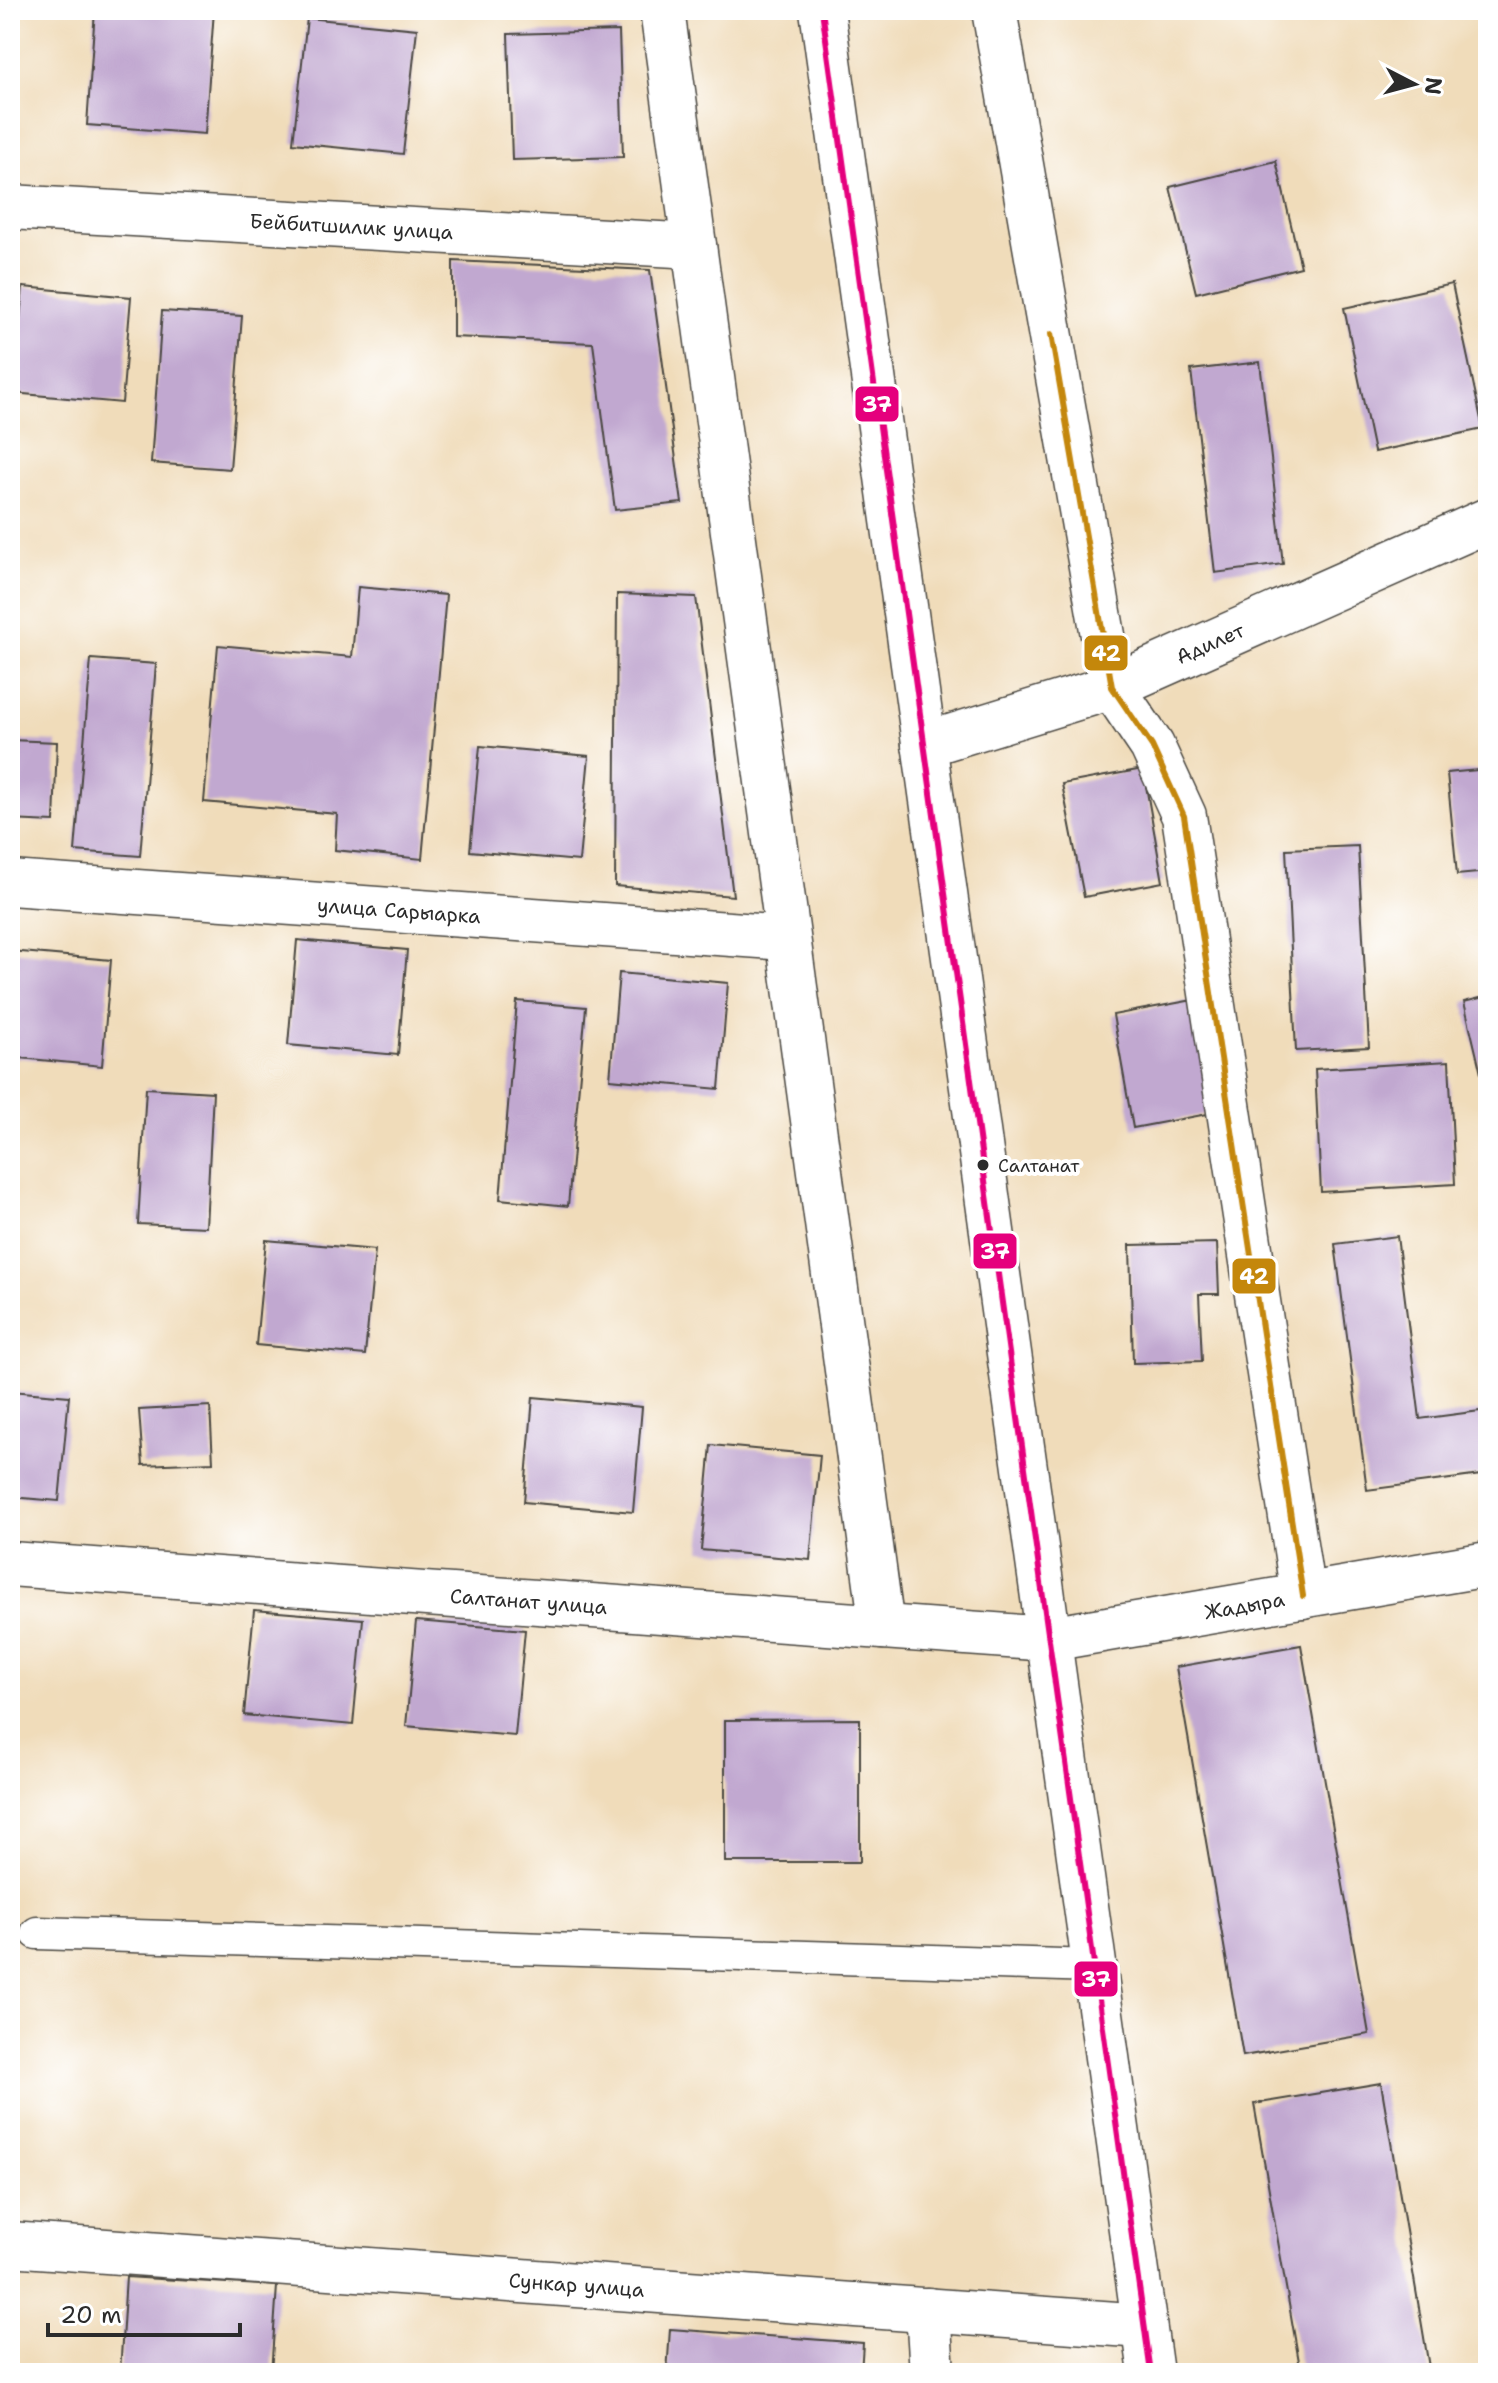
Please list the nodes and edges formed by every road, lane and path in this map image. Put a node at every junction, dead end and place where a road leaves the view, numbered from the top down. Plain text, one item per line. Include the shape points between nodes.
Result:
1 (662, 10) edge
2 (822, 10) edge
3 (994, 10) edge
4 (10, 207) edge
5 (694, 246) junction
6 (1488, 520) edge
7 (1112, 687) junction
8 (924, 745) junction
9 (10, 883) edge
10 (787, 938) junction
11 (10, 1564) edge
12 (1488, 1564) edge
13 (1303, 1596) junction
14 (882, 1627) junction
15 (1049, 1639) junction
16 (37, 1933) dead end
17 (1094, 1966) junction
18 (10, 2244) edge
19 (928, 2310) junction
20 (1144, 2326) junction
21 (932, 2373) edge
22 (1151, 2373) edge

1 - 5 street
2 - 8 street
3 - 7 street
4 - 5 street, Бейбитшилик улица
5 - 10 street
6 - 7 street, Адилет
7 - 8 street, Адилет
7 - 13 street via 1152,746 1184,816
8 - 15 street
9 - 10 street, улица Сарыарка
10 - 14 street
11 - 14 street, Салтанат улица
12 - 13 street, Жадыра
13 - 15 street, Жадыра
14 - 15 street, Салтанат улица
15 - 17 street
16 - 17 lane
17 - 20 street
18 - 19 street, Сункар улица
19 - 20 street, Сункар улица
19 - 21 street
20 - 22 street

